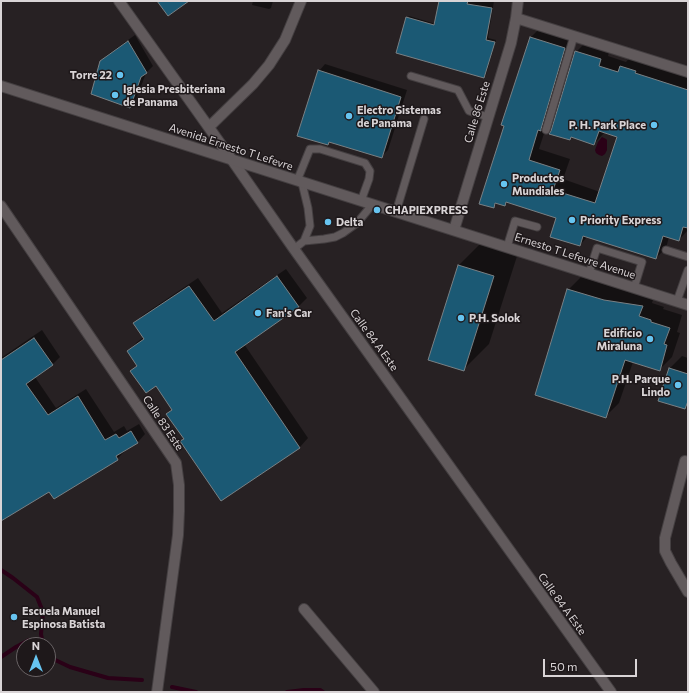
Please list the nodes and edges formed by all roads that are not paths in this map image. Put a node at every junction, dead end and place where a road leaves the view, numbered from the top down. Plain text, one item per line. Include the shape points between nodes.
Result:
1 (119, 1) edge
2 (301, 1) edge
3 (518, 1) edge
4 (516, 18) junction
5 (574, 36) junction
6 (688, 72) edge
7 (411, 76) dead end
8 (1, 86) edge
9 (488, 117) junction
10 (424, 119) dead end
11 (209, 127) junction
12 (546, 130) dead end
13 (232, 160) junction
14 (300, 182) junction
15 (361, 201) junction
16 (372, 205) junction
17 (1, 206) edge
18 (396, 212) junction
19 (537, 227) dead end
20 (454, 230) junction
21 (304, 241) junction
22 (507, 247) junction
23 (294, 248) junction
24 (666, 250) dead end
25 (688, 257) edge
26 (688, 270) edge
27 (589, 273) junction
28 (634, 288) junction
29 (677, 301) junction
30 (688, 305) edge
31 (685, 461) dead end
32 (688, 592) edge
33 (304, 609) dead end
34 (157, 692) edge
35 (374, 692) edge
36 (611, 692) edge

1 - 11 street, Calle 84 A Este
2 - 11 street via 285,40 269,65
3 - 4 street, Calle 86 Este
4 - 5 street
4 - 9 street, Calle 86 Este
5 - 6 street
5 - 12 lane
7 - 9 lane via 458,90 469,111
8 - 13 street, Avenida Ernesto T Lefevre
9 - 20 street, Calle 86 Este
10 - 18 lane
11 - 13 street, Calle 84 A Este
13 - 14 street, Avenida Ernesto T Lefevre
13 - 23 street, Calle 84 A Este
14 - 15 street, Avenida Ernesto T Lefevre
14 - 15 lane via 310,149 320,149 365,164 370,171
14 - 21 lane via 308,208 310,226
15 - 16 street, Avenida Ernesto T Lefevre
16 - 18 street, Avenida Ernesto T Lefevre
16 - 21 lane via 357,223 343,234
17 - 34 street, Calle 83 Este via 176,463 179,485 178,535
18 - 20 street, Avenida Ernesto T Lefevre
19 - 22 lane via 515,220
20 - 22 street, Ernesto T Lefevre Avenue
21 - 23 lane
22 - 27 street, Ernesto T Lefevre Avenue
23 - 36 street, Calle 84 A Este
24 - 25 lane
26 - 29 lane
27 - 28 street, Ernesto T Lefevre Avenue
27 - 28 lane via 597,248 642,262
28 - 29 street, Ernesto T Lefevre Avenue
29 - 30 street, Ernesto T Lefevre Avenue
31 - 32 street via 665,538 665,551
33 - 35 street

